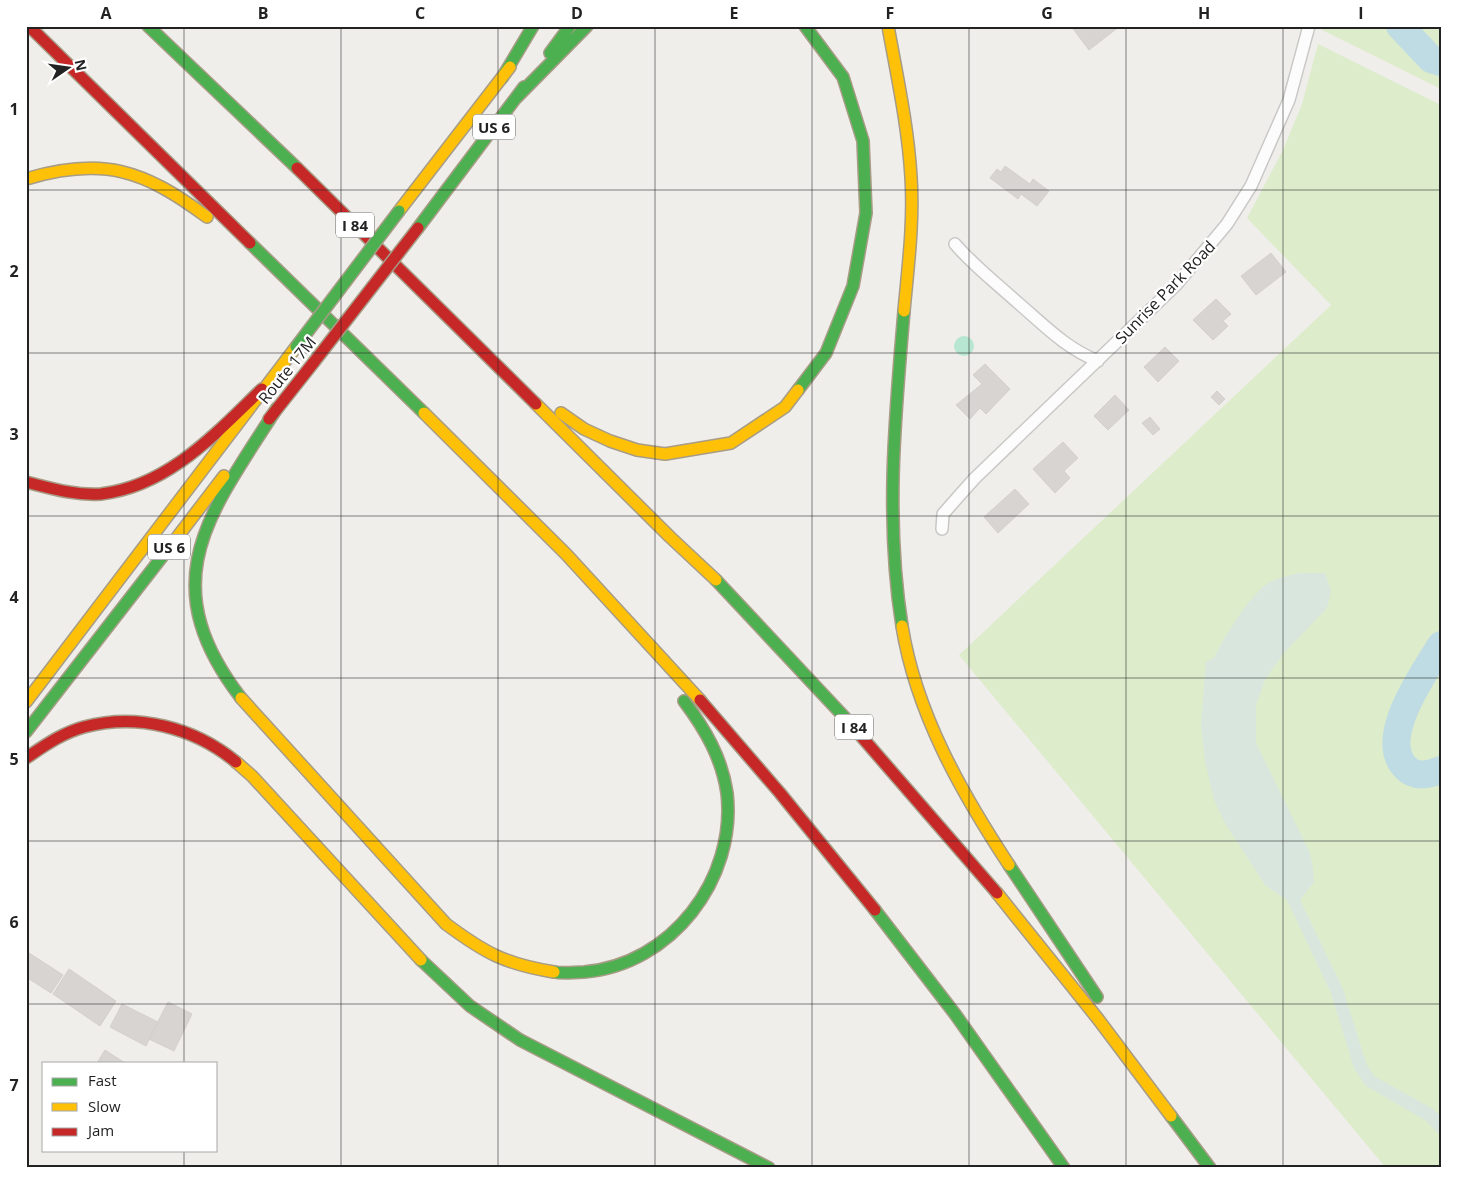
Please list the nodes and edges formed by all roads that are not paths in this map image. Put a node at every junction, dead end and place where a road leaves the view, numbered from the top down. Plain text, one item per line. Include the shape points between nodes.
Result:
1 (29, 26) edge
2 (148, 26) edge
3 (534, 26) edge
4 (542, 26) edge
5 (570, 26) edge
6 (587, 26) edge
7 (805, 26) edge
8 (888, 26) edge
9 (1309, 26) edge
10 (502, 78) junction
11 (516, 98) junction
12 (26, 179) edge
13 (956, 244) dead end
14 (290, 282) junction
15 (492, 359) junction
16 (1098, 361) junction
17 (262, 388) junction
18 (277, 408) junction
19 (26, 482) edge
20 (942, 529) dead end
21 (607, 599) junction
22 (26, 702) edge
23 (26, 732) edge
24 (26, 758) edge
25 (1181, 1128) junction
26 (769, 1168) edge
27 (1064, 1168) edge
28 (1210, 1168) edge

1 - 14 main road
2 - 15 main road, I 84 via 219,91
3 - 10 main road
4 - 10 main road, Route 17M / US 6
5 - 11 main road, Route 17M / US 6
6 - 11 main road
7 - 15 main road via 826,50 851,96 863,153 865,214 856,277 836,334 822,361 786,407 754,432 734,442 691,454 651,453 624,447 582,428
8 - 25 main road via 908,145 912,200 889,522 894,588 907,654 938,744 966,797
9 - 16 street, Sunrise Park Road via 1289,100 1251,186 1227,224 1176,285
10 - 17 main road, Route 17M / US 6, bridge
11 - 18 main road, Route 17M / US 6, bridge
12 - 14 main road via 71,168 102,168 140,176 184,199
13 - 16 street via 970,261 1055,336 1078,354
14 - 21 main road
15 - 25 main road, I 84 via 728,592 892,769 1078,991
16 - 20 street, Sunrise Park Road via 974,479 943,514
17 - 19 main road via 188,459 143,484 120,491 88,494 47,489
17 - 22 main road, Route 17M / US 6
18 - 21 main road via 213,511 201,544 194,586 196,610 212,658 242,700 446,924 463,940 489,956 530,971 588,973 617,966 654,948 674,934 693,914 708,891 724,849 728,798 713,744 699,720
18 - 23 main road, Route 17M / US 6
21 - 27 main road via 758,766 850,876 950,1006
24 - 26 main road via 58,737 86,728 125,722 172,727 213,744 252,776 429,969 470,1006 520,1040
25 - 28 main road, I 84

